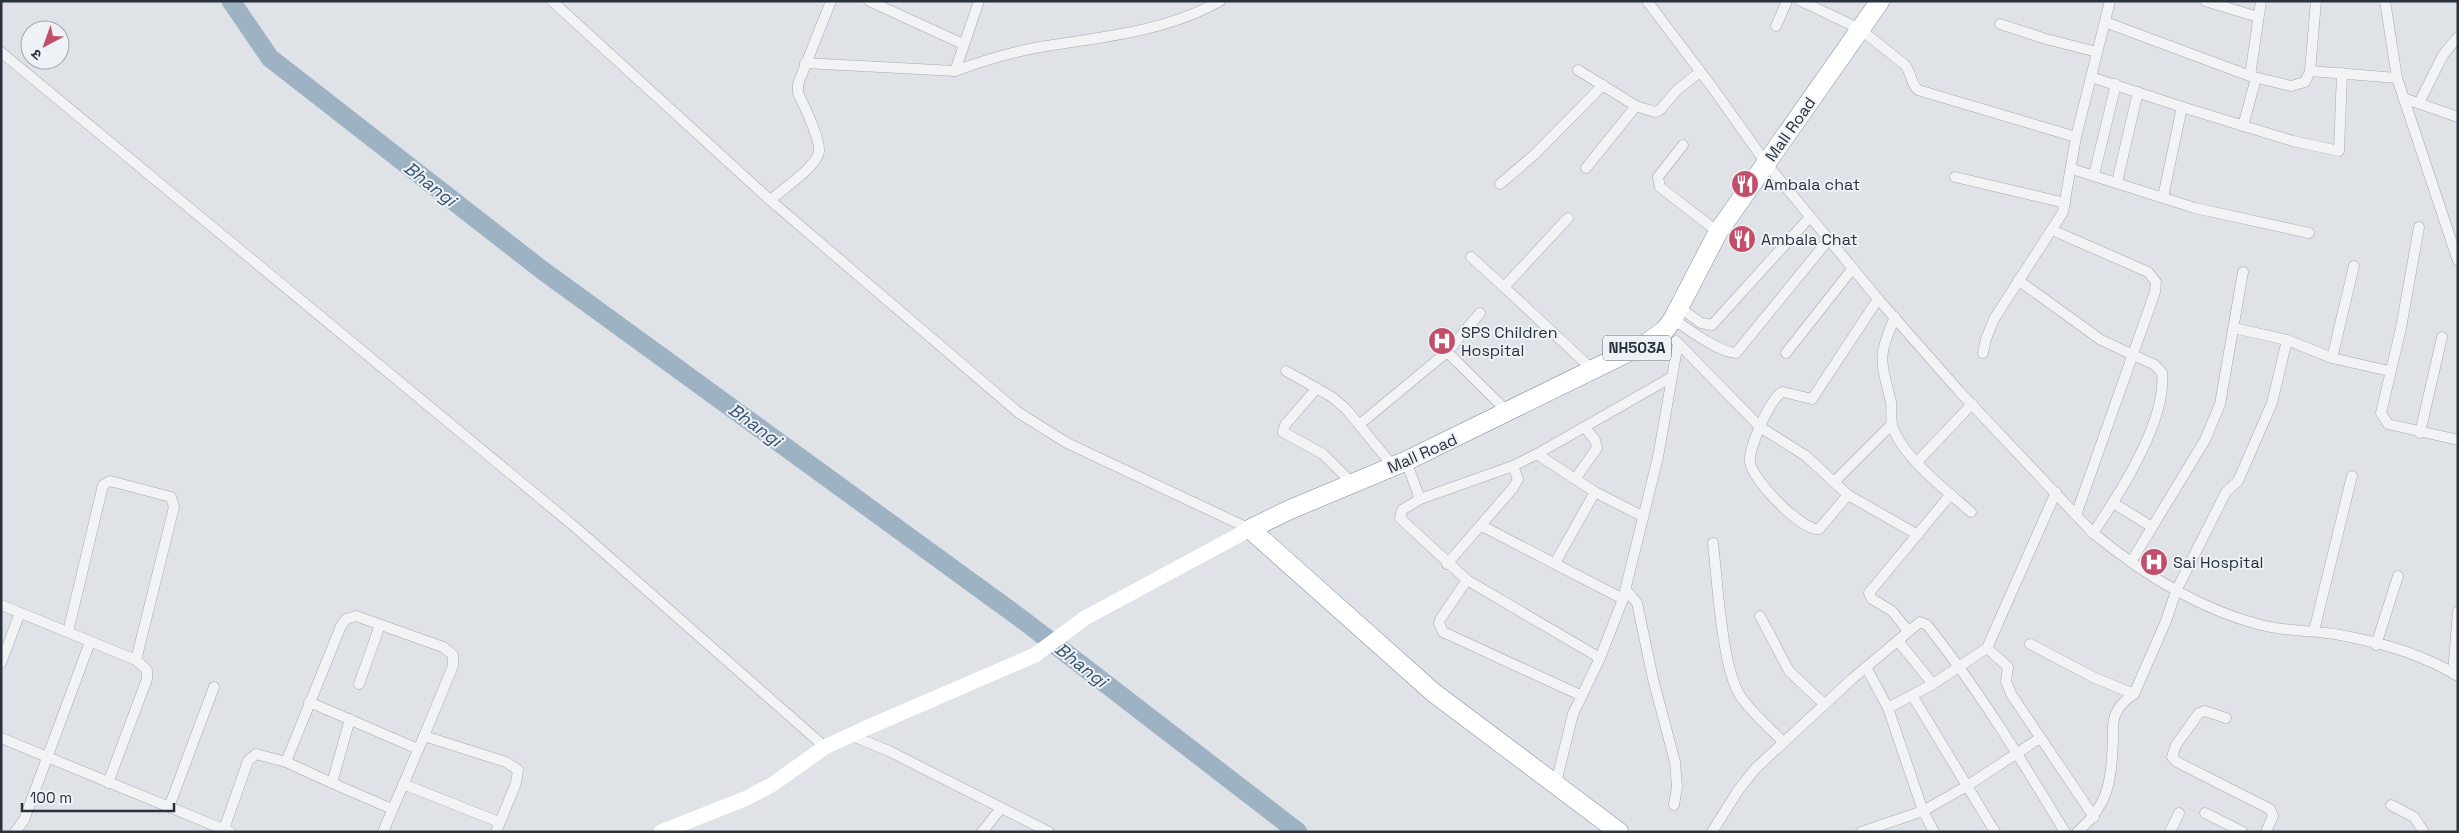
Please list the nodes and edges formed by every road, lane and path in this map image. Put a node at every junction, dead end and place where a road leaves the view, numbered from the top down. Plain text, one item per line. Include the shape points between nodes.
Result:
1 (552, 1) edge
2 (831, 1) edge
3 (869, 1) edge
4 (979, 1) edge
5 (1220, 1) edge
6 (1648, 1) edge
7 (1787, 1) edge
8 (1801, 1) edge
9 (1880, 1) edge
10 (2110, 1) edge
11 (2205, 1) edge
12 (2261, 1) edge
13 (2316, 1) edge
14 (2385, 1) edge
15 (2258, 16) junction
16 (2105, 22) junction
17 (2000, 24) dead end
18 (1776, 26) dead end
19 (1860, 28) junction
20 (2458, 37) edge
21 (963, 44) junction
22 (1, 52) edge
23 (2097, 52) junction
24 (805, 63) junction
25 (1578, 70) dead end
26 (954, 71) junction
27 (2310, 71) junction
28 (1700, 72) junction
29 (2342, 73) junction
30 (2091, 77) junction
31 (2253, 77) junction
32 (2397, 78) junction
33 (2116, 84) junction
34 (1603, 85) junction
35 (2138, 92) junction
36 (2402, 98) junction
37 (2419, 102) junction
38 (1636, 106) junction
39 (2182, 107) junction
40 (2458, 117) edge
41 (2243, 126) junction
42 (2076, 137) junction
43 (1683, 145) dead end
44 (1766, 163) junction
45 (1586, 168) dead end
46 (2072, 169) junction
47 (2094, 175) junction
48 (1955, 178) dead end
49 (2117, 182) junction
50 (1500, 184) dead end
51 (2163, 197) junction
52 (770, 200) junction
53 (2065, 203) junction
54 (1810, 217) junction
55 (1568, 218) dead end
56 (2419, 227) dead end
57 (2052, 230) junction
58 (1718, 232) junction
59 (2309, 233) dead end
60 (1829, 239) junction
61 (1471, 256) dead end
62 (2458, 261) edge
63 (2354, 266) dead end
64 (1853, 268) junction
65 (2243, 272) dead end
66 (2018, 280) junction
67 (1504, 287) junction
68 (1878, 299) junction
69 (1480, 313) dead end
70 (1895, 317) junction
71 (1674, 325) junction
72 (2234, 328) junction
73 (2442, 337) dead end
74 (2287, 340) junction
75 (1447, 352) junction
76 (1786, 353) dead end
77 (1984, 353) dead end
78 (2134, 355) junction
79 (2332, 358) junction
80 (1593, 370) junction
81 (1286, 371) dead end
82 (2389, 371) junction
83 (1670, 378) junction
84 (1317, 388) junction
85 (1972, 404) junction
86 (1508, 412) junction
87 (1360, 424) junction
88 (1892, 424) junction
89 (1760, 427) junction
90 (1585, 428) junction
91 (2420, 433) junction
92 (2458, 440) edge
93 (1537, 454) junction
94 (1917, 462) junction
95 (1399, 464) junction
96 (1512, 466) junction
97 (2352, 476) dead end
98 (1575, 479) junction
99 (1835, 481) junction
100 (1352, 483) junction
101 (1595, 492) junction
102 (2056, 492) junction
103 (1951, 494) junction
104 (1848, 495) junction
105 (1420, 499) junction
106 (2113, 503) junction
107 (1971, 512) dead end
108 (2076, 515) junction
109 (1642, 516) junction
110 (1482, 526) junction
111 (2152, 527) junction
112 (1250, 529) junction
113 (2093, 533) junction
114 (1918, 536) junction
115 (1713, 543) dead end
116 (2131, 562) junction
117 (1447, 564) junction
118 (1555, 564) junction
119 (2398, 576) dead end
120 (1467, 580) junction
121 (2176, 591) junction
122 (1625, 595) junction
123 (1, 605) edge
124 (2458, 611) edge
125 (20, 613) junction
126 (1760, 616) dead end
127 (380, 624) junction
128 (1908, 631) junction
129 (2314, 631) junction
130 (68, 632) junction
131 (1898, 641) junction
132 (90, 642) junction
133 (2030, 644) dead end
134 (2376, 645) junction
135 (1987, 648) junction
136 (1600, 658) junction
137 (136, 660) junction
138 (1, 663) edge
139 (1960, 666) junction
140 (1866, 667) junction
141 (2455, 675) edge
142 (359, 684) dead end
143 (1933, 684) junction
144 (214, 687) dead end
145 (2134, 694) junction
146 (1580, 695) junction
147 (1912, 695) junction
148 (309, 702) junction
149 (1824, 704) junction
150 (1888, 708) junction
151 (2226, 718) dead end
152 (350, 719) junction
153 (850, 735) junction
154 (424, 736) junction
155 (1, 738) edge
156 (2040, 738) junction
157 (1783, 742) junction
158 (825, 748) junction
159 (418, 749) junction
160 (2017, 753) junction
161 (46, 758) junction
162 (286, 762) junction
163 (108, 782) junction
164 (332, 782) junction
165 (1556, 783) junction
166 (404, 784) junction
167 (1967, 786) junction
168 (1674, 805) dead end
169 (2391, 805) dead end
170 (169, 807) junction
171 (1001, 808) junction
172 (392, 809) junction
173 (1923, 811) junction
174 (2179, 813) dead end
175 (2204, 814) dead end
176 (2094, 817) junction
177 (497, 827) edge
178 (227, 830) edge
179 (15, 832) edge
180 (384, 832) edge
181 (661, 832) edge
182 (982, 832) edge
183 (1049, 832) edge
184 (1619, 832) edge
185 (1712, 832) edge
186 (1861, 832) edge
187 (1934, 832) edge
188 (1996, 832) edge
189 (2065, 832) edge
190 (2077, 832) edge
191 (2170, 832) edge
192 (2244, 832) edge
193 (2266, 832) edge
194 (2424, 832) edge

1 - 52 street
2 - 24 street
3 - 21 street
4 - 21 street
5 - 26 street via 1190,15 1130,33 1012,53
6 - 28 street
7 - 18 street
8 - 19 street
9 - 19 highway, Mall Road / NH503A
10 - 16 street
11 - 15 street
12 - 15 street
13 - 27 street
14 - 32 street
15 - 31 street
16 - 23 street
16 - 31 street
17 - 23 street
19 - 42 street via 1905,65 1918,90
19 - 44 highway, Mall Road / NH503A
20 - 37 street via 2443,55
21 - 26 street
22 - 158 street via 575,527
23 - 30 street
24 - 26 street
24 - 52 street via 798,88 818,146 818,156 813,164
25 - 34 street
27 - 29 street
27 - 31 street via 2305,82 2298,86
28 - 38 street via 1677,90 1658,112
28 - 44 street
29 - 32 street
29 - 41 street via 2339,151
30 - 33 street
30 - 42 street
31 - 41 street
32 - 36 street
33 - 35 street
33 - 47 street
34 - 38 street
34 - 50 street via 1534,155
35 - 39 street
35 - 49 street
36 - 37 street
36 - 62 street
37 - 40 street
38 - 45 street
39 - 41 street
39 - 51 street
42 - 46 street
43 - 58 street via 1658,178 1660,188
44 - 54 street
44 - 58 highway, Mall Road / NH503A
46 - 47 street
46 - 53 street
47 - 49 street
48 - 53 street
49 - 51 street
51 - 59 street via 2195,208
52 - 112 street via 1019,413 1067,443
53 - 57 street
54 - 60 street
54 - 71 street via 1712,326 1701,322
55 - 67 street
56 - 82 street via 2401,328
57 - 66 street
57 - 78 street via 2148,272 2154,278 2155,292
58 - 71 highway, Mall Road / NH503A
60 - 64 street
60 - 71 street via 1736,352
61 - 67 street
63 - 79 street
64 - 68 street
64 - 76 street
65 - 72 street
66 - 77 street via 1990,328
66 - 78 street via 2101,340
67 - 80 street
68 - 70 street
68 - 89 street via 1814,396 1808,400 1794,394 1779,393
69 - 75 street
70 - 85 street
70 - 88 street via 1882,356 1883,374 1891,400
71 - 80 highway, Mall Road / NH503A via 1647,343
71 - 83 street
71 - 89 street
72 - 74 street
72 - 111 street via 2220,404 2213,423
73 - 91 street
74 - 79 street
74 - 121 street via 2272,403 2238,481 2226,492
75 - 86 street
75 - 87 street
78 - 106 street via 2159,368 2162,377 2150,431
78 - 108 street
79 - 82 street
80 - 86 highway, Mall Road / NH503A
81 - 84 street
82 - 91 street via 2382,417 2388,424
83 - 90 street
83 - 109 street via 1658,457
84 - 87 street via 1346,409
84 - 100 street via 1285,425 1283,432 1323,454
85 - 94 street
85 - 102 street
86 - 95 highway, Mall Road / NH503A
87 - 95 street
88 - 94 street via 1898,438
88 - 99 street
89 - 99 street via 1806,456
89 - 104 street via 1750,456 1752,470 1778,501 1804,524 1815,530 1824,527
90 - 93 street
90 - 98 street via 1597,448
91 - 92 street
93 - 96 street
93 - 98 street
94 - 103 street
95 - 100 highway, Mall Road / NH503A
95 - 105 street
96 - 105 street
96 - 110 street via 1517,483
97 - 129 street
98 - 101 street
99 - 104 street
100 - 112 highway, Mall Road / NH503A
101 - 109 street
101 - 118 street
102 - 108 street
102 - 135 street
103 - 107 street
103 - 114 street
104 - 114 street
105 - 117 street via 1402,510 1400,518
106 - 111 street
106 - 113 street
108 - 113 street
109 - 122 street
110 - 117 street
110 - 118 street
111 - 116 street
112 - 153 street via 1130,592 1085,618 1047,647 999,672
112 - 165 highway via 1434,693
113 - 116 street
114 - 128 street via 1869,593
115 - 157 street via 1721,617 1734,685 1740,696
116 - 121 street
117 - 120 street
118 - 122 street
119 - 134 street
120 - 136 street
120 - 146 street via 1441,618 1439,623 1443,632
121 - 129 street via 2219,612 2262,625
121 - 145 street
122 - 136 street
122 - 168 street via 1637,603 1675,762 1677,787
123 - 125 street
124 - 141 street
125 - 130 street
125 - 138 street
126 - 149 street via 1790,671
127 - 142 street
127 - 148 street via 356,616 346,619
127 - 154 street via 443,647 453,655 453,666
128 - 131 street
128 - 139 street via 1920,622 1924,623
129 - 134 street
130 - 132 street
130 - 137 street via 103,485 110,481 171,497 174,507
131 - 140 street
131 - 143 street
132 - 137 street
132 - 161 street
133 - 145 street
134 - 141 street via 2430,662
135 - 139 street
135 - 156 street via 2008,666 2008,689
136 - 146 street
137 - 163 street via 148,670 149,675
139 - 143 street
139 - 160 street
140 - 149 street
140 - 150 street
143 - 147 street
144 - 170 street
145 - 176 street via 2116,713 2110,781
146 - 165 street via 1572,714
147 - 150 street
147 - 167 street
148 - 152 street
148 - 162 street
149 - 157 street
150 - 173 street
151 - 193 street via 2205,711 2199,713 2176,745 2172,757 2270,810 2273,816
152 - 159 street
152 - 164 street
153 - 158 street
153 - 171 street via 889,751
154 - 159 street
154 - 177 street via 506,762 518,770 516,783
155 - 161 street
156 - 160 street
156 - 176 street
157 - 185 street via 1746,779
158 - 181 street via 747,798
159 - 166 street
160 - 167 street
160 - 189 street
161 - 163 street
161 - 179 street via 24,820
162 - 164 street
162 - 178 street via 256,754 248,761
163 - 170 street
164 - 172 street
165 - 184 highway
166 - 172 street
166 - 177 street
167 - 173 street
167 - 188 street
169 - 194 street via 2414,817
170 - 178 street
171 - 182 street
171 - 183 street
172 - 180 street
173 - 186 street
173 - 187 street
174 - 191 street
175 - 192 street
176 - 190 street

